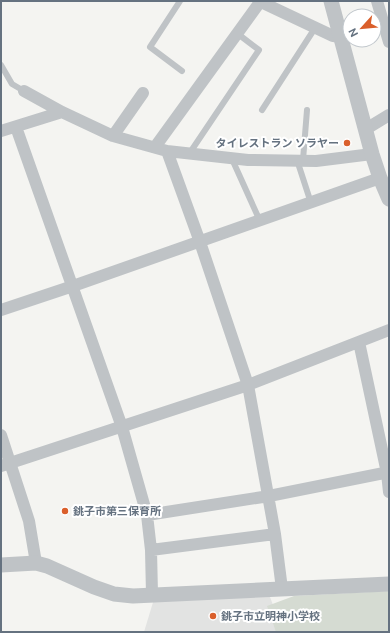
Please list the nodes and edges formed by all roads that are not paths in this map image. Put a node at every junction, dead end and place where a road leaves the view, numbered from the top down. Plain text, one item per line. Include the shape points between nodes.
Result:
1 (180, 1) edge
2 (259, 1) edge
3 (332, 1) edge
4 (377, 1) edge
5 (315, 28) junction
6 (238, 34) junction
7 (342, 37) joint
8 (389, 42) edge
9 (345, 48) edge
10 (1, 65) edge
11 (182, 71) dead end
12 (24, 91) joint
13 (143, 93) dead end
14 (262, 110) dead end
15 (307, 110) dead end
16 (62, 112) junction
17 (389, 115) edge
18 (16, 127) junction
19 (366, 129) junction
20 (1, 131) edge
21 (113, 136) junction
22 (161, 149) junction
23 (190, 154) junction
24 (372, 154) junction
25 (232, 159) junction
26 (300, 160) junction
27 (380, 178) junction
28 (389, 199) edge
29 (311, 203) junction
30 (260, 221) junction
31 (200, 242) junction
32 (73, 286) junction
33 (1, 310) edge
34 (389, 330) edge
35 (359, 342) junction
36 (248, 385) junction
37 (122, 427) junction
38 (1, 435) edge
39 (6, 465) edge
40 (388, 473) edge
41 (389, 492) edge
42 (268, 496) junction
43 (147, 515) junction
44 (275, 534) junction
45 (151, 550) junction
46 (36, 563) junction
47 (1, 565) edge
48 (389, 584) edge
49 (282, 589) junction
50 (152, 594) junction

1 - 11 lane via 150,47
2 - 5 street
2 - 6 street
3 - 7 street
4 - 8 street
5 - 7 street
5 - 14 lane
6 - 22 street
6 - 23 lane via 259,50
9 - 19 street
10 - 12 lane via 12,84
12 - 16 street
13 - 21 street
15 - 26 lane
16 - 18 street
16 - 21 street
17 - 19 street
18 - 20 street
18 - 32 street
19 - 24 street
21 - 22 street
22 - 23 street
22 - 31 street
23 - 25 street
24 - 26 street via 316,161
24 - 27 street
25 - 26 street
25 - 30 lane
26 - 29 lane
27 - 28 street
27 - 29 street
29 - 30 street
30 - 31 street
31 - 32 street
31 - 36 street
32 - 33 street
32 - 37 street
34 - 35 street
35 - 36 street
35 - 40 street
36 - 37 street
36 - 42 street
37 - 39 street
37 - 43 street
38 - 39 street
39 - 46 street via 30,521
40 - 41 street
40 - 42 street
42 - 43 street
42 - 44 street
43 - 45 street
44 - 45 street
44 - 49 street
45 - 50 street
46 - 47 street
46 - 50 street via 114,594
48 - 49 street
49 - 50 street

